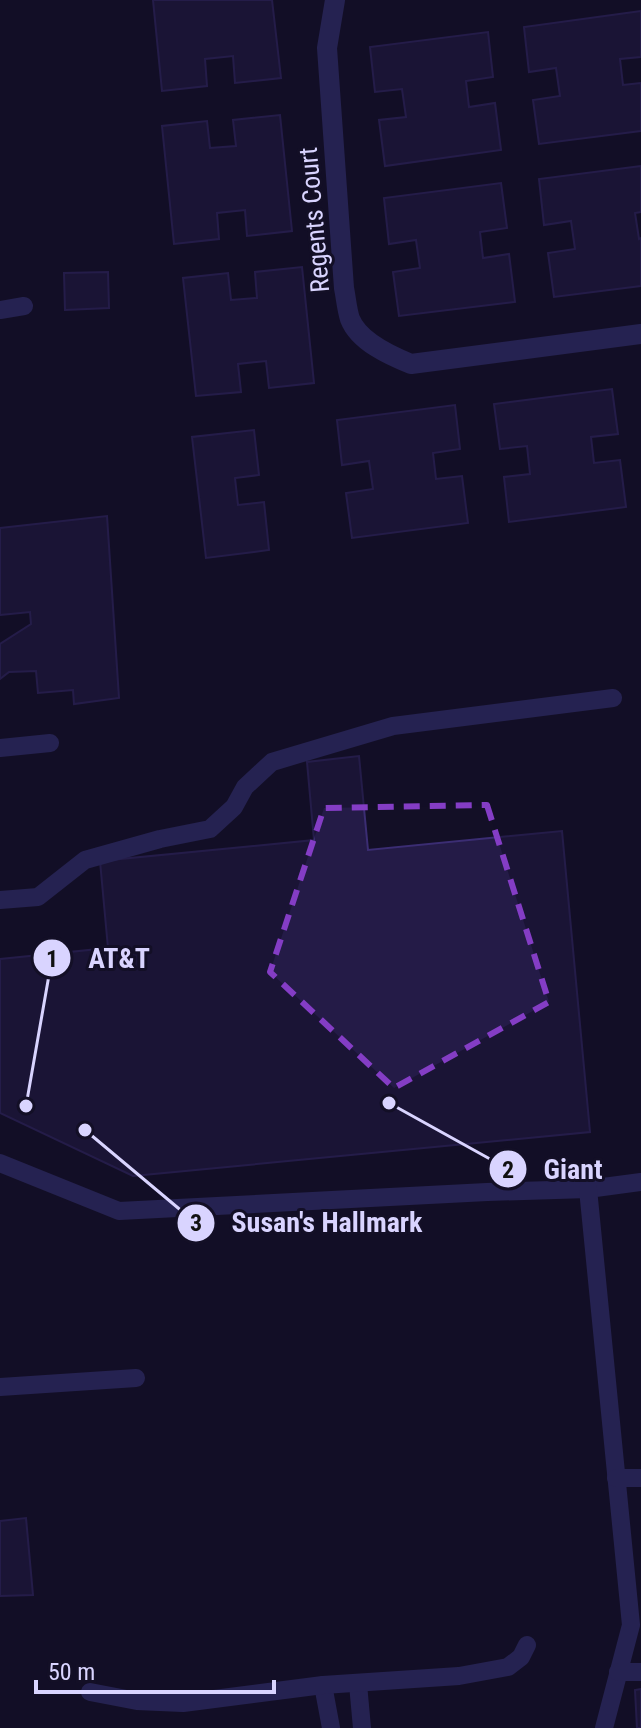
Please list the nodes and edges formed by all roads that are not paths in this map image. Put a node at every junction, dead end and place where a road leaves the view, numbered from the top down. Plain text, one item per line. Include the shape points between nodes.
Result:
1 (335, 0) edge
2 (24, 306) dead end
3 (0, 310) edge
4 (641, 334) edge
5 (613, 698) dead end
6 (50, 743) dead end
7 (0, 748) edge
8 (0, 900) edge
9 (0, 1163) edge
10 (641, 1182) edge
11 (588, 1189) junction
12 (136, 1378) dead end
13 (0, 1387) edge
14 (616, 1478) junction
15 (641, 1478) edge
16 (527, 1645) dead end
17 (618, 1672) junction
18 (641, 1672) edge
19 (358, 1684) junction
20 (323, 1685) junction
21 (90, 1692) dead end
22 (331, 1728) edge
23 (362, 1728) edge
24 (604, 1728) edge

1 - 4 street, Regents Court via 327,48 344,288 351,322 389,355 411,364
2 - 3 lane
5 - 8 lane via 393,726 272,762 210,829 85,860 38,897
6 - 7 lane
9 - 11 lane via 119,1211
10 - 11 lane
11 - 14 lane
12 - 13 lane
14 - 15 lane
14 - 17 lane via 631,1625
16 - 19 lane via 508,1667
17 - 18 lane
17 - 24 lane
19 - 20 lane
19 - 23 lane
20 - 21 lane via 183,1703
20 - 22 lane

